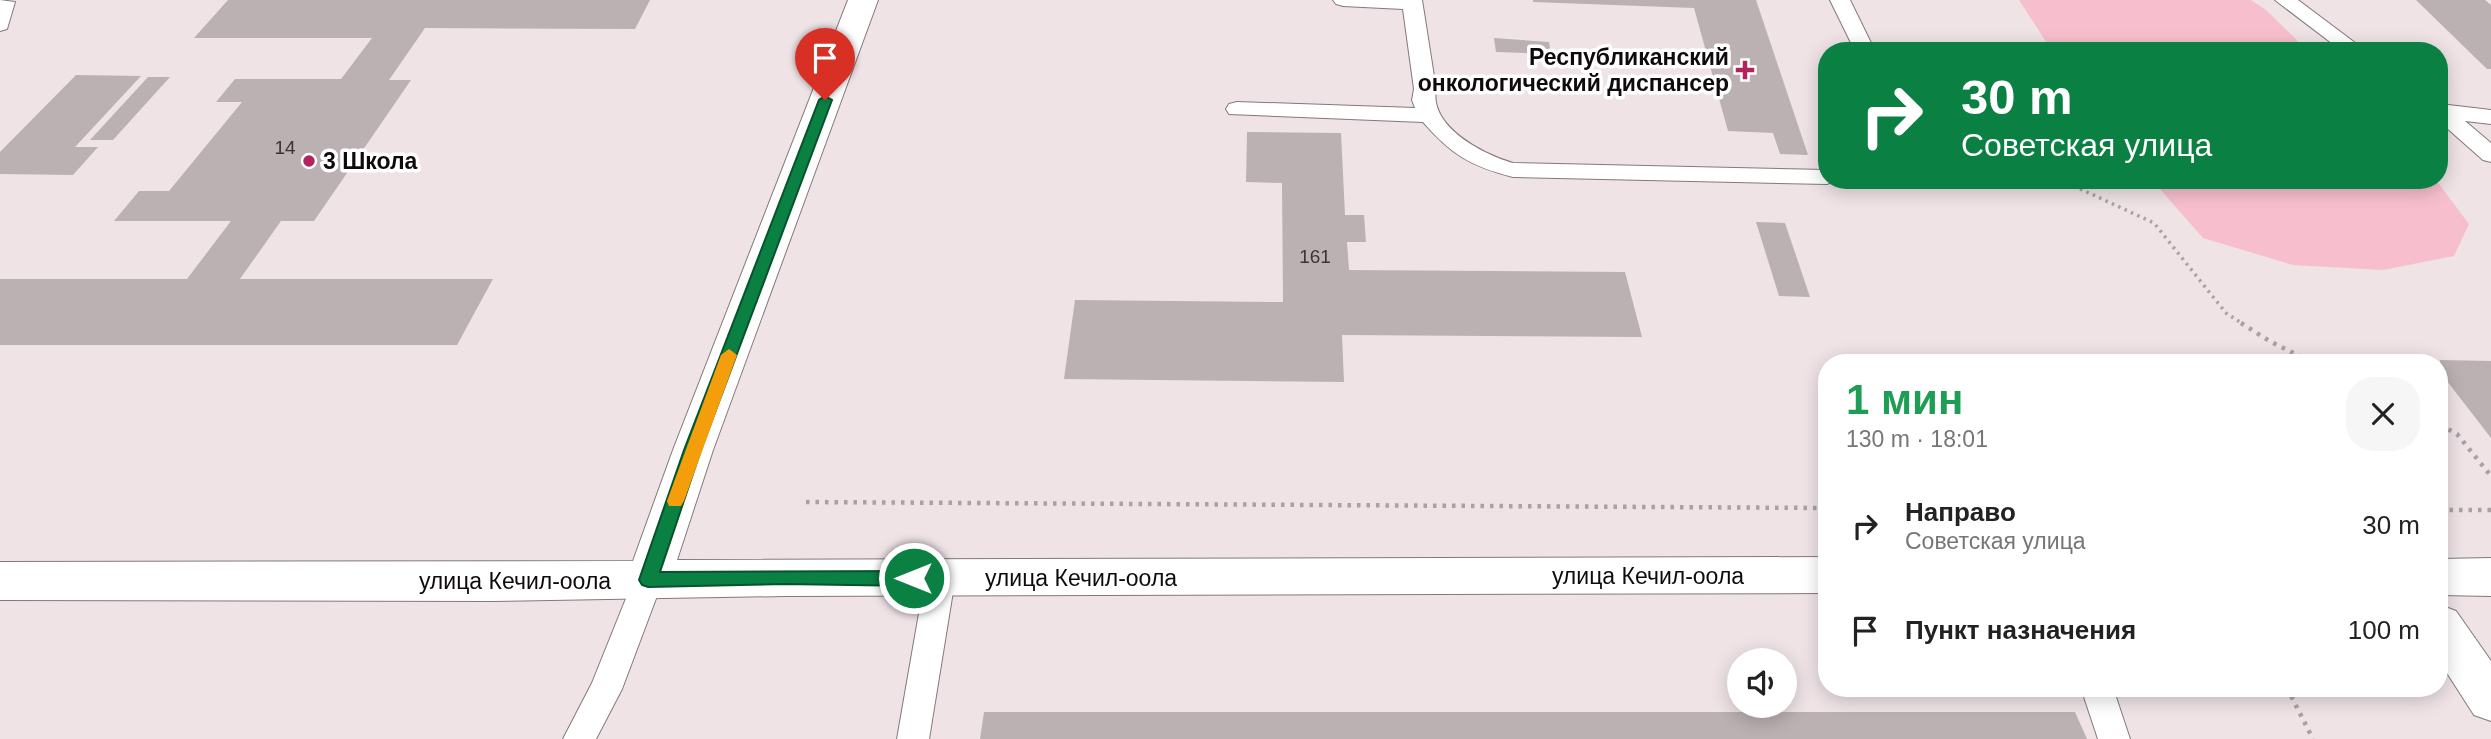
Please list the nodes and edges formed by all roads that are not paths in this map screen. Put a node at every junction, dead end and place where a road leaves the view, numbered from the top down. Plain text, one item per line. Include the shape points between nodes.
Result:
1 (1, 0) edge
2 (863, 0) edge
3 (1343, 0) edge
4 (1840, 0) edge
5 (2286, 0) edge
6 (1412, 1) edge
7 (0, 25) edge
8 (1861, 42) edge
9 (2344, 42) edge
10 (1237, 109) dead end
11 (2448, 113) edge
12 (1429, 115) junction
13 (2491, 117) edge
14 (2448, 119) edge
15 (2491, 155) edge
16 (1818, 177) edge
17 (1818, 575) edge
18 (2448, 577) edge
19 (2491, 577) edge
20 (940, 579) junction
21 (648, 580) junction
22 (0, 581) edge
23 (2448, 637) edge
24 (2100, 697) edge
25 (2491, 699) edge
26 (579, 739) edge
27 (913, 739) edge
28 (2115, 739) edge

1 - 7 lane via 5,2
2 - 21 street
3 - 6 lane
4 - 8 lane
5 - 9 lane
6 - 12 lane via 1423,100
10 - 12 lane
11 - 13 lane
12 - 16 lane via 1458,149 1480,162 1513,170
14 - 15 lane
17 - 20 street, улица Кечил-оола
18 - 19 street
20 - 21 street, улица Кечил-оола
20 - 27 lane
21 - 22 street, улица Кечил-оола
21 - 26 lane via 606,689
23 - 25 street
24 - 28 lane

